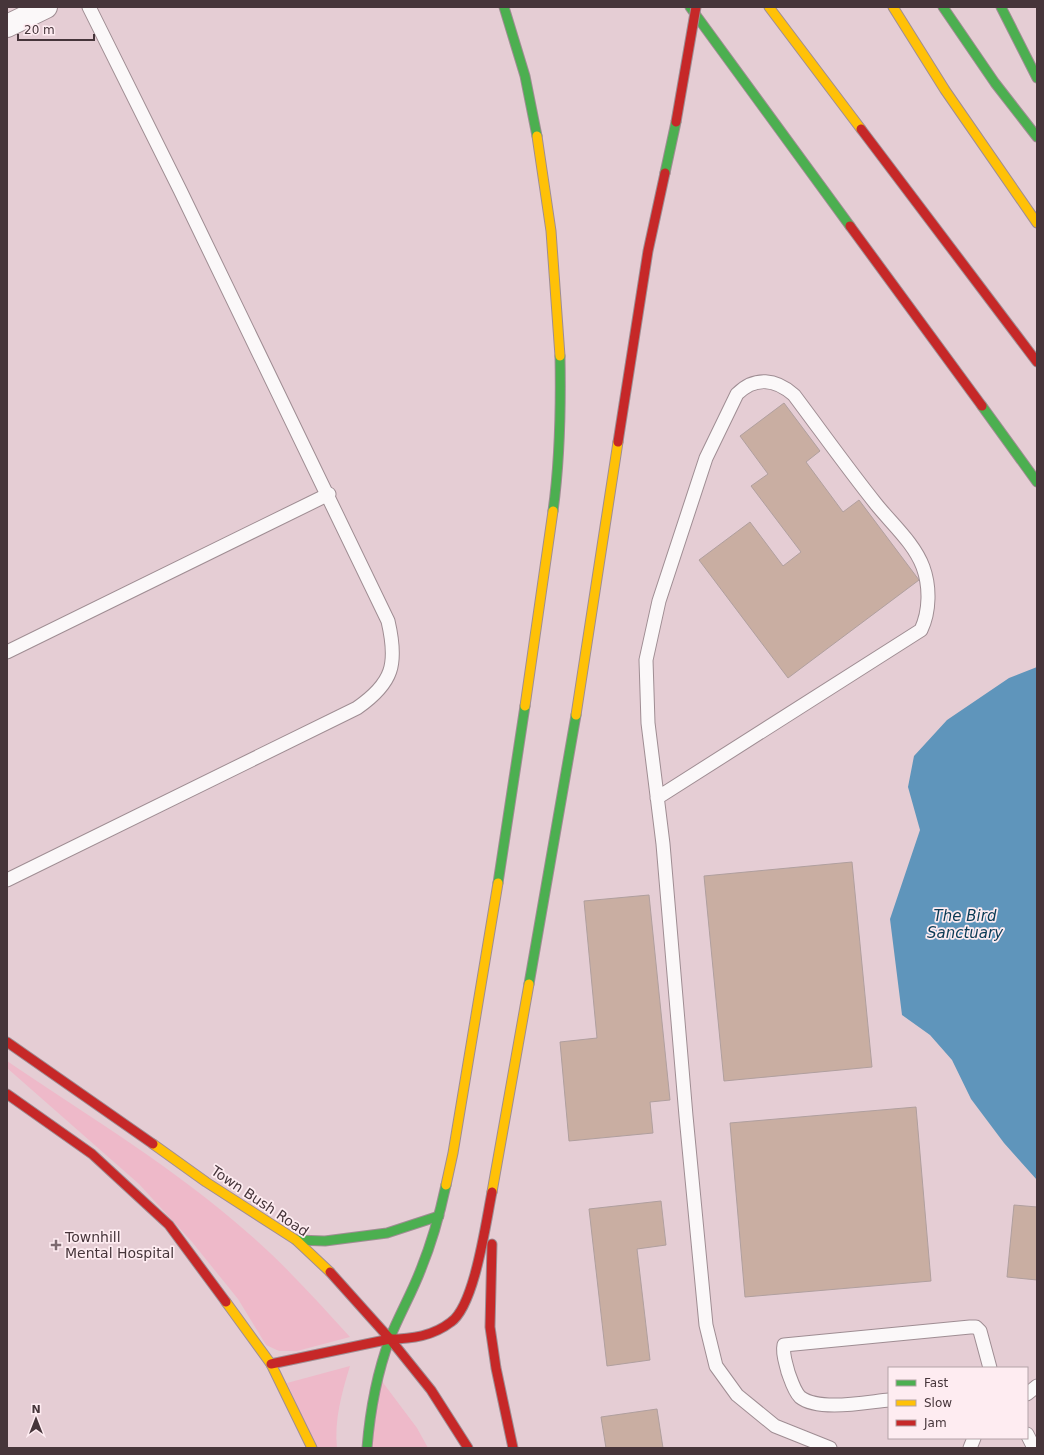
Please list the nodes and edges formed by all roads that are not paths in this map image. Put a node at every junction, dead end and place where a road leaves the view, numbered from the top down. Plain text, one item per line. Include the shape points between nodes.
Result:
1 (46, 7) edge
2 (89, 7) edge
3 (504, 7) edge
4 (690, 7) edge
5 (696, 7) edge
6 (769, 7) edge
7 (893, 7) edge
8 (943, 7) edge
9 (1001, 7) edge
10 (7, 26) edge
11 (1037, 78) edge
12 (1037, 137) edge
13 (1037, 223) edge
14 (1037, 362) edge
15 (1037, 482) edge
16 (328, 494) junction
17 (7, 652) edge
18 (658, 798) junction
19 (7, 880) edge
20 (7, 1042) edge
21 (7, 1094) edge
22 (495, 1179) junction
23 (439, 1216) junction
24 (296, 1240) junction
25 (390, 1339) junction
26 (271, 1364) junction
27 (990, 1367) edge
28 (1037, 1386) edge
29 (1028, 1393) edge
30 (888, 1400) edge
31 (1028, 1436) edge
32 (312, 1448) edge
33 (367, 1448) edge
34 (468, 1448) edge
35 (513, 1448) edge
36 (830, 1448) edge
37 (1034, 1448) edge

1 - 10 street
2 - 16 lane
3 - 23 main road via 526,85 553,238 561,425 558,477 508,825 453,1152
4 - 15 main road
5 - 22 main road, bridge via 676,122 648,251 567,771
6 - 14 main road
7 - 13 main road via 960,113
8 - 12 main road via 994,83
9 - 11 main road
16 - 17 lane
16 - 19 lane via 388,621 393,655 389,673 380,690 356,708
18 - 18 lane via 648,723 646,660 659,601 706,458 737,394 744,387 757,382 783,385 794,395 875,503 916,552 927,587 928,611 925,621 921,630
18 - 36 lane via 706,1317 716,1366 737,1395 775,1426
20 - 24 main road, Town Bush Road via 206,1182
21 - 26 main road via 92,1154 169,1225
22 - 25 main road via 470,1292 460,1312 452,1322 425,1336
22 - 35 main road via 490,1327
23 - 24 main road via 387,1233 325,1241
23 - 25 main road via 421,1269
24 - 25 main road, Town Bush Road via 340,1282
25 - 26 main road
25 - 33 main road via 379,1374
25 - 34 main road, Town Bush Road via 431,1390
26 - 32 main road
27 - 30 lane via 980,1331 976,1327 784,1345 782,1351 792,1384 800,1397 816,1404 841,1405
28 - 29 lane
31 - 37 lane

